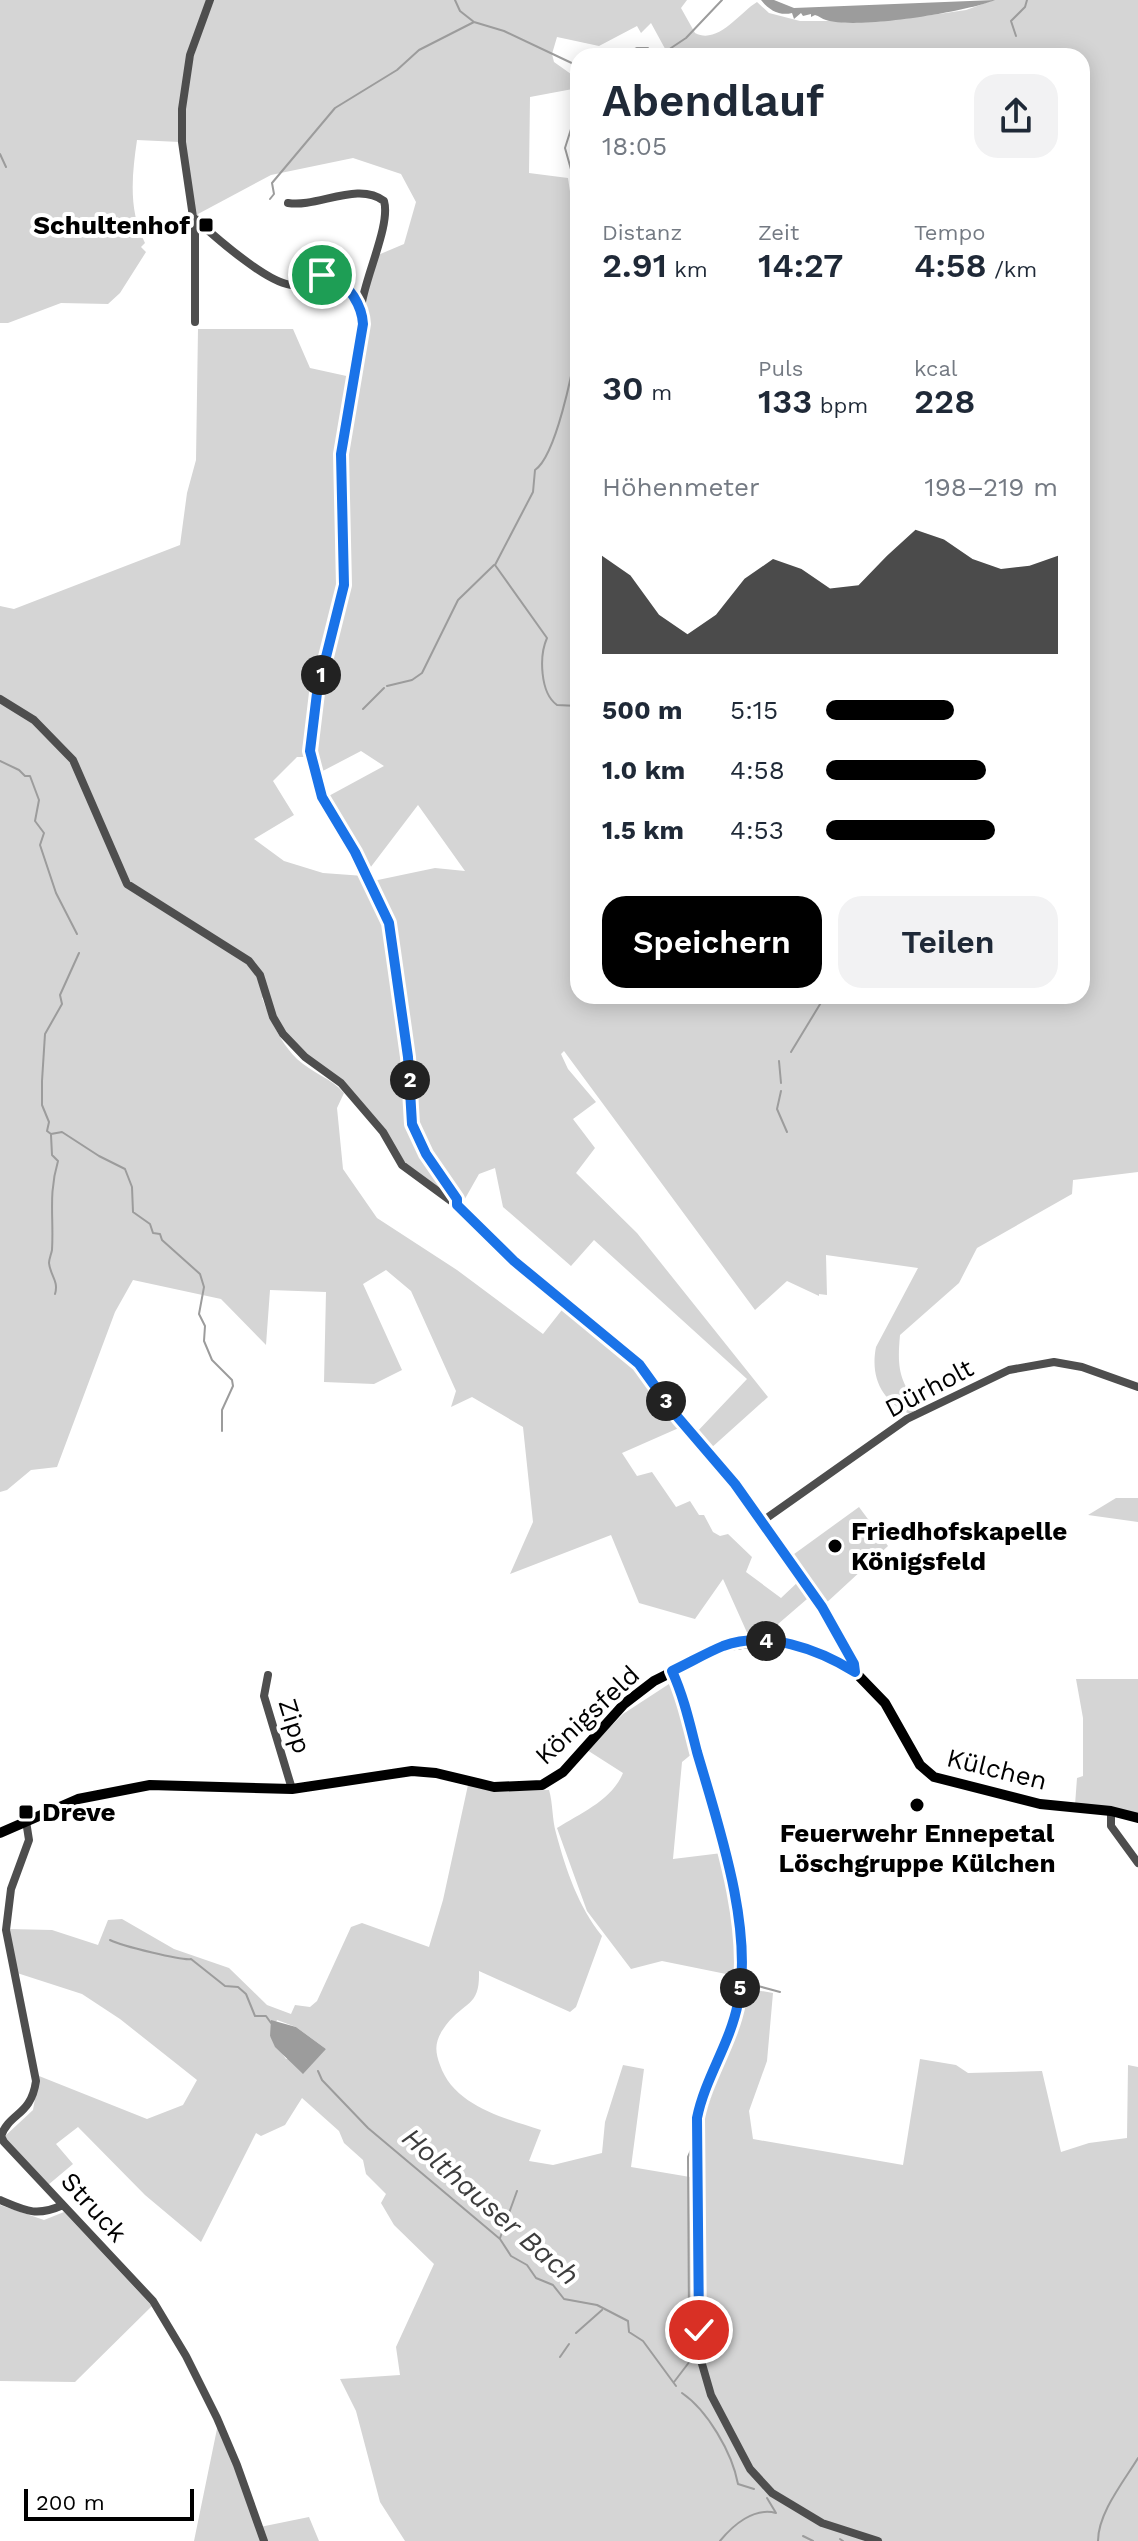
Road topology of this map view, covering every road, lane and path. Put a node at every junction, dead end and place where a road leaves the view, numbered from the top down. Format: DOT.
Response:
graph roads {
  1 [pos="210,0"];
  2 [pos="288,203"];
  3 [pos="195,219"];
  4 [pos="361,309"];
  5 [pos="195,322"];
  6 [pos="0,699"];
  7 [pos="457,1205"];
  8 [pos="1138,1387"];
  9 [pos="761,1522"];
  10 [pos="672,1671"];
  11 [pos="855,1672"];
  12 [pos="268,1675"];
  13 [pos="292,1789"];
  14 [pos="1111,1811"];
  15 [pos="1138,1818"];
  16 [pos="26,1821"];
  17 [pos="0,1833"];
  18 [pos="1138,1863"];
  19 [pos="2,2144"];
  20 [pos="0,2200"];
  21 [pos="63,2205"];
  22 [pos="264,2541"];
  23 [pos="878,2541"];
  1 -- 3 [label="street"];
  2 -- 4 [label="street"];
  3 -- 4 [label="street"];
  3 -- 5 [label="street"];
  4 -- 7 [label="street"];
  6 -- 7 [label="street"];
  7 -- 9 [label="street"];
  8 -- 9 [label="street, Dürholt"];
  9 -- 11 [label="street"];
  10 -- 11 [label="main road, Königsfeld"];
  10 -- 13 [label="main road, Königsfeld"];
  10 -- 23 [label="street"];
  11 -- 14 [label="main road, Külchen"];
  12 -- 13 [label="street, Zipp"];
  13 -- 16 [label="main road, Königsfeld"];
  14 -- 15 [label="main road, Külchen"];
  14 -- 18 [label="street"];
  16 -- 17 [label="main road, Königsfeld"];
  16 -- 19 [label="street"];
  19 -- 21 [label="street, Struck"];
  20 -- 21 [label="street"];
  21 -- 22 [label="street, Struck"];
}
